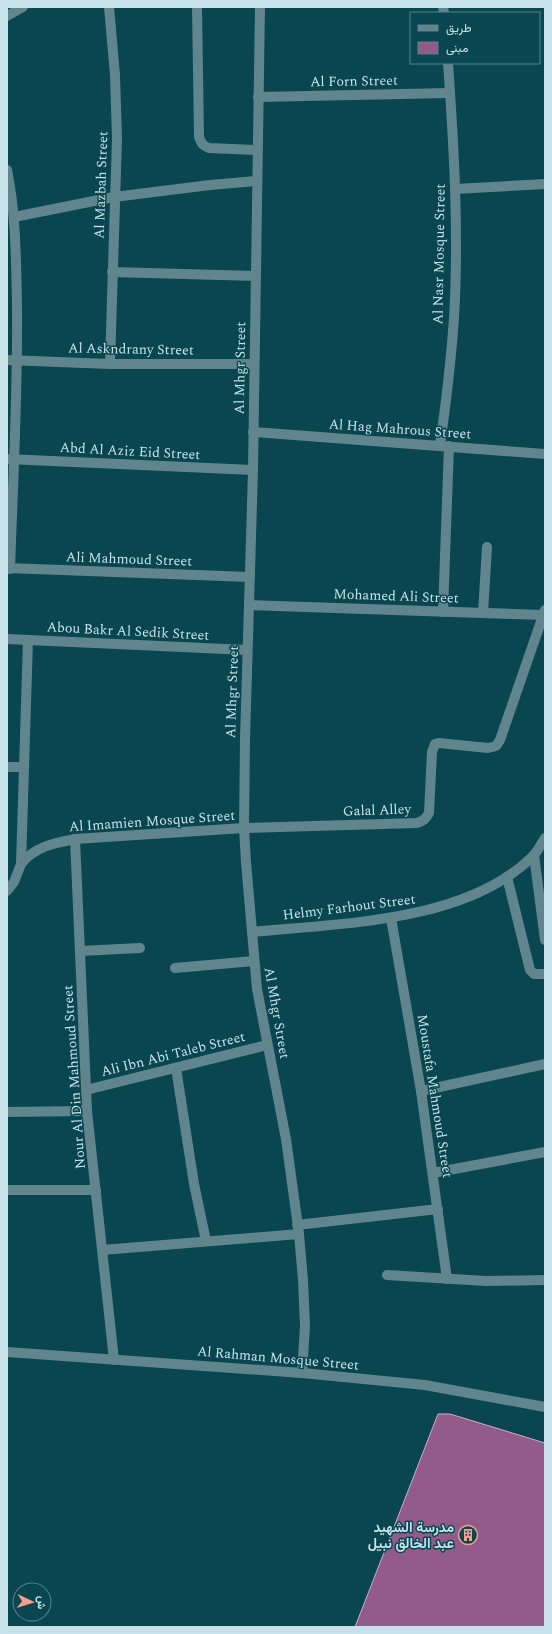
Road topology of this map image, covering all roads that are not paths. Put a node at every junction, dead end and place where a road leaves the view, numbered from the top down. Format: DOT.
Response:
graph roads {
  1 [pos="23,7"];
  2 [pos="109,7"];
  3 [pos="197,7"];
  4 [pos="260,7"];
  5 [pos="7,16"];
  6 [pos="448,64"];
  7 [pos="450,93"];
  8 [pos="258,97"];
  9 [pos="258,150"];
  10 [pos="7,170"];
  11 [pos="258,182"];
  12 [pos="545,184"];
  13 [pos="455,189"];
  14 [pos="114,197"];
  15 [pos="14,218"];
  16 [pos="11,248"];
  17 [pos="112,272"];
  18 [pos="256,276"];
  19 [pos="7,360"];
  20 [pos="18,360"];
  21 [pos="110,364"];
  22 [pos="254,364"];
  23 [pos="253,432"];
  24 [pos="445,446"];
  25 [pos="545,454"];
  26 [pos="10,459"];
  27 [pos="253,470"];
  28 [pos="487,547"];
  29 [pos="9,569"];
  30 [pos="250,578"];
  31 [pos="249,605"];
  32 [pos="443,612"];
  33 [pos="483,613"];
  34 [pos="544,613"];
  35 [pos="7,639"];
  36 [pos="28,640"];
  37 [pos="247,650"];
  38 [pos="7,767"];
  39 [pos="24,767"];
  40 [pos="244,828"];
  41 [pos="545,838"];
  42 [pos="75,840"];
  43 [pos="534,855"];
  44 [pos="21,864"];
  45 [pos="507,877"];
  46 [pos="7,891"];
  47 [pos="391,918"];
  48 [pos="252,932"];
  49 [pos="545,940"];
  50 [pos="140,948"];
  51 [pos="80,951"];
  52 [pos="254,960"];
  53 [pos="175,968"];
  54 [pos="545,974"];
  55 [pos="267,1045"];
  56 [pos="545,1064"];
  57 [pos="176,1068"];
  58 [pos="86,1090"];
  59 [pos="421,1091"];
  60 [pos="87,1111"];
  61 [pos="7,1112"];
  62 [pos="545,1152"];
  63 [pos="433,1173"];
  64 [pos="7,1190"];
  65 [pos="96,1190"];
  66 [pos="438,1209"];
  67 [pos="298,1230"];
  68 [pos="206,1241"];
  69 [pos="102,1250"];
  70 [pos="387,1275"];
  71 [pos="447,1279"];
  72 [pos="545,1280"];
  73 [pos="7,1352"];
  74 [pos="114,1360"];
  75 [pos="302,1373"];
  76 [pos="545,1407"];
  1 -- 5 [label="street"];
  2 -- 14 [label="street, Al Mazbah Street"];
  3 -- 9 [label="street"];
  4 -- 8 [label="street, Al Mhgr Street"];
  6 -- 7 [label="street, Al Nasr Mosque Street"];
  7 -- 8 [label="street, Al Forn Street"];
  7 -- 13 [label="street, Al Nasr Mosque Street"];
  8 -- 9 [label="street, Al Mhgr Street"];
  9 -- 11 [label="street, Al Mhgr Street"];
  10 -- 15 [label="street"];
  11 -- 14 [label="street"];
  11 -- 18 [label="street, Al Mhgr Street"];
  12 -- 13 [label="street"];
  13 -- 24 [label="street, Al Nasr Mosque Street"];
  14 -- 15 [label="street"];
  14 -- 17 [label="street, Al Mazbah Street"];
  15 -- 16 [label="street"];
  16 -- 20 [label="street"];
  17 -- 18 [label="street"];
  17 -- 21 [label="street, Al Mazbah Street"];
  18 -- 22 [label="street, Al Mhgr Street"];
  19 -- 20 [label="street, Al Askndrany Street"];
  20 -- 21 [label="street, Al Askndrany Street"];
  20 -- 26 [label="street"];
  21 -- 22 [label="street, Al Askndrany Street"];
  22 -- 23 [label="street, Al Mhgr Street"];
  23 -- 24 [label="street, Al Hag Mahrous Street"];
  23 -- 27 [label="street, Al Mhgr Street"];
  24 -- 25 [label="street, Al Hag Mahrous Street"];
  24 -- 32 [label="street, Al Nasr Mosque Street"];
  26 -- 27 [label="street, Abd Al Aziz Eid Street"];
  26 -- 29 [label="street"];
  27 -- 30 [label="street, Al Mhgr Street"];
  28 -- 33 [label="street"];
  29 -- 30 [label="street, Ali Mahmoud Street"];
  30 -- 31 [label="street, Al Mhgr Street"];
  31 -- 32 [label="street, Mohamed Ali Street"];
  31 -- 37 [label="street, Al Mhgr Street"];
  32 -- 33 [label="street, Mohamed Ali Street"];
  33 -- 34 [label="street, Mohamed Ali Street"];
  34 -- 40 [label="street, Galal Alley"];
  35 -- 36 [label="street, Abou Bakr Al Sedik Street"];
  36 -- 37 [label="street, Abou Bakr Al Sedik Street"];
  36 -- 39 [label="street"];
  37 -- 40 [label="street, Al Mhgr Street"];
  38 -- 39 [label="street"];
  39 -- 44 [label="street"];
  40 -- 42 [label="street, Al Imamien Mosque Street"];
  40 -- 48 [label="street, Al Mhgr Street"];
  41 -- 43 [label="street, Helmy Farhout Street"];
  42 -- 44 [label="street, Al Imamien Mosque Street"];
  42 -- 51 [label="street, Nour Al Din Mahmoud Street"];
  43 -- 45 [label="street, Helmy Farhout Street"];
  43 -- 49 [label="street"];
  44 -- 46 [label="street"];
  45 -- 47 [label="street, Helmy Farhout Street"];
  45 -- 54 [label="street"];
  47 -- 48 [label="street, Helmy Farhout Street"];
  47 -- 59 [label="street, Moustafa Mahmoud Street"];
  48 -- 52 [label="street, Al Mhgr Street"];
  50 -- 51 [label="street"];
  51 -- 58 [label="street, Nour Al Din Mahmoud Street"];
  52 -- 53 [label="street"];
  52 -- 55 [label="street, Al Mhgr Street"];
  55 -- 57 [label="street, Ali Ibn Abi Taleb Street"];
  55 -- 67 [label="street, Al Mhgr Street"];
  56 -- 59 [label="street"];
  57 -- 58 [label="street, Ali Ibn Abi Taleb Street"];
  57 -- 68 [label="street"];
  58 -- 60 [label="street, Nour Al Din Mahmoud Street"];
  59 -- 63 [label="street, Moustafa Mahmoud Street"];
  60 -- 61 [label="street"];
  60 -- 65 [label="street, Nour Al Din Mahmoud Street"];
  62 -- 63 [label="street"];
  63 -- 66 [label="street, Moustafa Mahmoud Street"];
  64 -- 65 [label="street"];
  65 -- 69 [label="street, Nour Al Din Mahmoud Street"];
  66 -- 67 [label="street"];
  66 -- 71 [label="street, Moustafa Mahmoud Street"];
  67 -- 68 [label="street"];
  67 -- 75 [label="street, Al Mhgr Street"];
  68 -- 69 [label="street"];
  69 -- 74 [label="street, Nour Al Din Mahmoud Street"];
  70 -- 71 [label="street"];
  71 -- 72 [label="street"];
  73 -- 74 [label="street, Al Rahman Mosque Street"];
  74 -- 75 [label="street, Al Rahman Mosque Street"];
  75 -- 76 [label="street, Al Rahman Mosque Street"];
}
